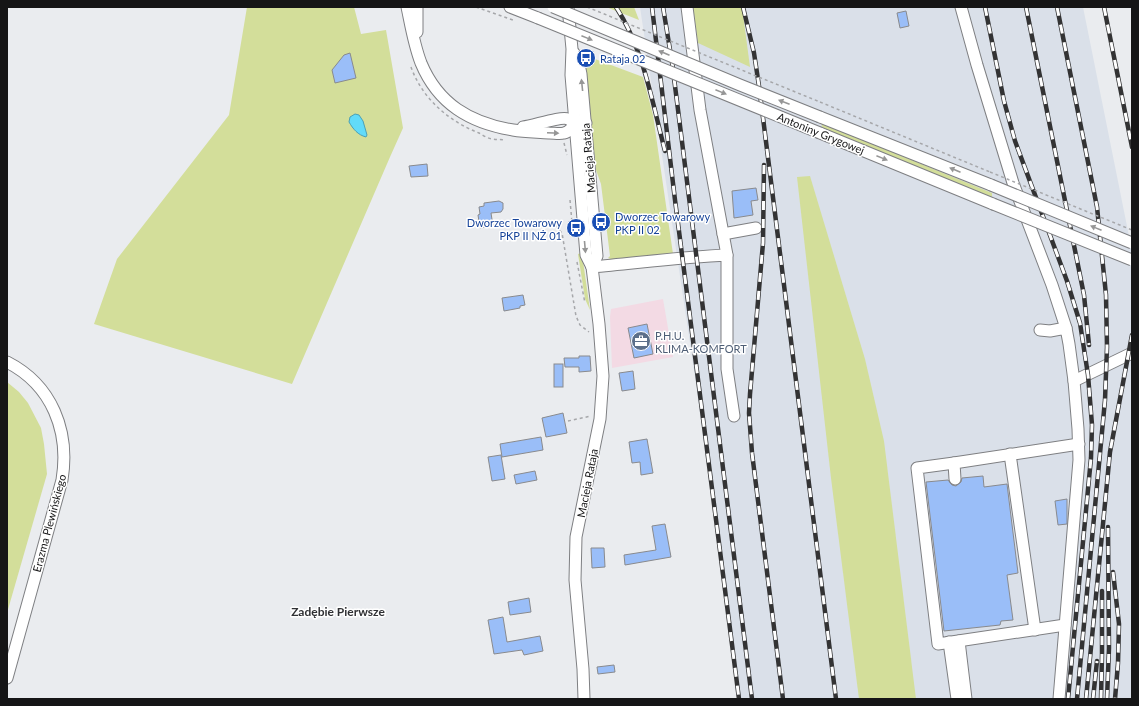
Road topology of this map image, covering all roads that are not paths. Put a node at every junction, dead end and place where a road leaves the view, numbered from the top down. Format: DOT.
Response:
graph roads {
  1 [pos="406,7"];
  2 [pos="417,7"];
  3 [pos="510,7"];
  4 [pos="553,7"];
  5 [pos="568,7"];
  6 [pos="687,7"];
  7 [pos="960,7"];
  8 [pos="418,52"];
  9 [pos="581,124"];
  10 [pos="756,228"];
  11 [pos="723,234"];
  12 [pos="1132,243"];
  13 [pos="727,255"];
  14 [pos="1132,260"];
  15 [pos="592,267"];
  16 [pos="1066,328"];
  17 [pos="1040,330"];
  18 [pos="1132,353"];
  19 [pos="7,362"];
  20 [pos="1074,381"];
  21 [pos="734,416"];
  22 [pos="1079,444"];
  23 [pos="1010,454"];
  24 [pos="954,463"];
  25 [pos="955,479"];
  26 [pos="1065,626"];
  27 [pos="1035,630"];
  28 [pos="954,642"];
  29 [pos="7,678"];
  30 [pos="584,699"];
  31 [pos="957,699"];
  32 [pos="966,699"];
  33 [pos="1059,699"];
  1 -- 8 [label="street"];
  2 -- 8 [label="street"];
  3 -- 14 [label="street, Antoniny Grygowej, one-way, bridge"];
  12 -- 4 [label="street, Antoniny Grygowej, one-way, bridge"];
  5 -- 9 [label="street, Macieja Rataja"];
  6 -- 11 [label="street"];
  7 -- 16 [label="street"];
  8 -- 9 [label="street"];
  9 -- 15 [label="street, Macieja Rataja"];
  10 -- 11 [label="street"];
  11 -- 13 [label="street"];
  13 -- 15 [label="street"];
  13 -- 21 [label="street"];
  15 -- 30 [label="street, Macieja Rataja"];
  16 -- 17 [label="street"];
  16 -- 20 [label="street"];
  18 -- 20 [label="street"];
  19 -- 29 [label="street, Erazma Plewińskiego"];
  20 -- 22 [label="street"];
  22 -- 23 [label="street"];
  22 -- 26 [label="street"];
  23 -- 24 [label="street"];
  23 -- 27 [label="street"];
  24 -- 25 [label="street"];
  24 -- 28 [label="street"];
  26 -- 27 [label="street"];
  26 -- 33 [label="street"];
  27 -- 28 [label="street"];
  28 -- 31 [label="street"];
  28 -- 32 [label="street"];
}
